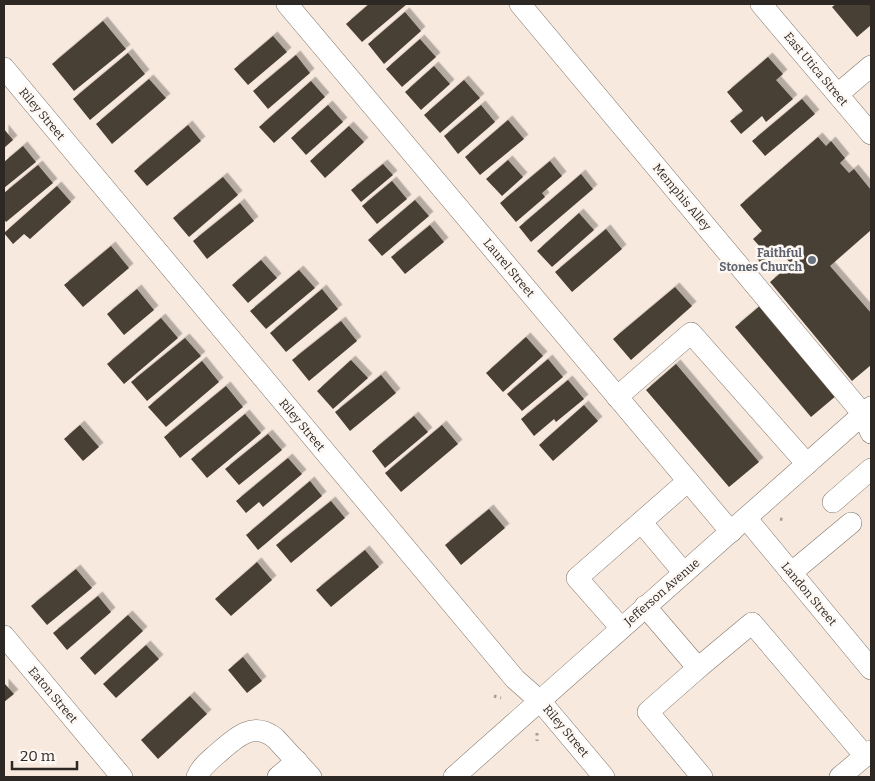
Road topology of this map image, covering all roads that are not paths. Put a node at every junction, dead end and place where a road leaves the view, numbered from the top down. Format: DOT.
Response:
graph roads {
  1 [pos="286,4"];
  2 [pos="520,4"];
  3 [pos="761,4"];
  4 [pos="871,66"];
  5 [pos="4,68"];
  6 [pos="838,94"];
  7 [pos="871,134"];
  8 [pos="617,397"];
  9 [pos="867,410"];
  10 [pos="871,433"];
  11 [pos="807,464"];
  12 [pos="871,469"];
  13 [pos="688,481"];
  14 [pos="834,502"];
  15 [pos="642,523"];
  16 [pos="851,523"];
  17 [pos="738,525"];
  18 [pos="684,573"];
  19 [pos="791,573"];
  20 [pos="646,606"];
  21 [pos="621,628"];
  22 [pos="4,636"];
  23 [pos="869,662"];
  24 [pos="698,668"];
  25 [pos="541,702"];
  26 [pos="868,753"];
  27 [pos="296,761"];
  28 [pos="122,777"];
  29 [pos="196,777"];
  30 [pos="278,777"];
  31 [pos="311,777"];
  32 [pos="454,777"];
  33 [pos="604,777"];
  34 [pos="702,777"];
  35 [pos="840,777"];
  1 -- 8 [label="street, Laurel Street"];
  2 -- 9 [label="street, Memphis Alley"];
  3 -- 6 [label="street, East Utica Street"];
  4 -- 6 [label="street"];
  5 -- 25 [label="street, Riley Street"];
  6 -- 7 [label="street, East Utica Street"];
  8 -- 11 [label="street"];
  8 -- 13 [label="street, Laurel Street"];
  9 -- 10 [label="street, Memphis Alley"];
  9 -- 11 [label="street, Jefferson Avenue"];
  11 -- 17 [label="street, Jefferson Avenue"];
  12 -- 14 [label="street"];
  13 -- 15 [label="street"];
  13 -- 17 [label="street, Laurel Street"];
  15 -- 18 [label="street"];
  15 -- 21 [label="street"];
  16 -- 19 [label="street"];
  17 -- 18 [label="street, Jefferson Avenue"];
  17 -- 19 [label="street, Landon Street"];
  18 -- 20 [label="street, Jefferson Avenue"];
  19 -- 23 [label="street, Landon Street"];
  20 -- 21 [label="street, Jefferson Avenue"];
  20 -- 24 [label="street"];
  21 -- 25 [label="street, Jefferson Avenue"];
  22 -- 28 [label="street, Eaton Street"];
  24 -- 26 [label="street"];
  24 -- 34 [label="street"];
  25 -- 32 [label="street, Jefferson Avenue"];
  25 -- 33 [label="street, Riley Street"];
  26 -- 35 [label="street"];
  27 -- 29 [label="street"];
  27 -- 30 [label="street"];
  27 -- 31 [label="street"];
}
